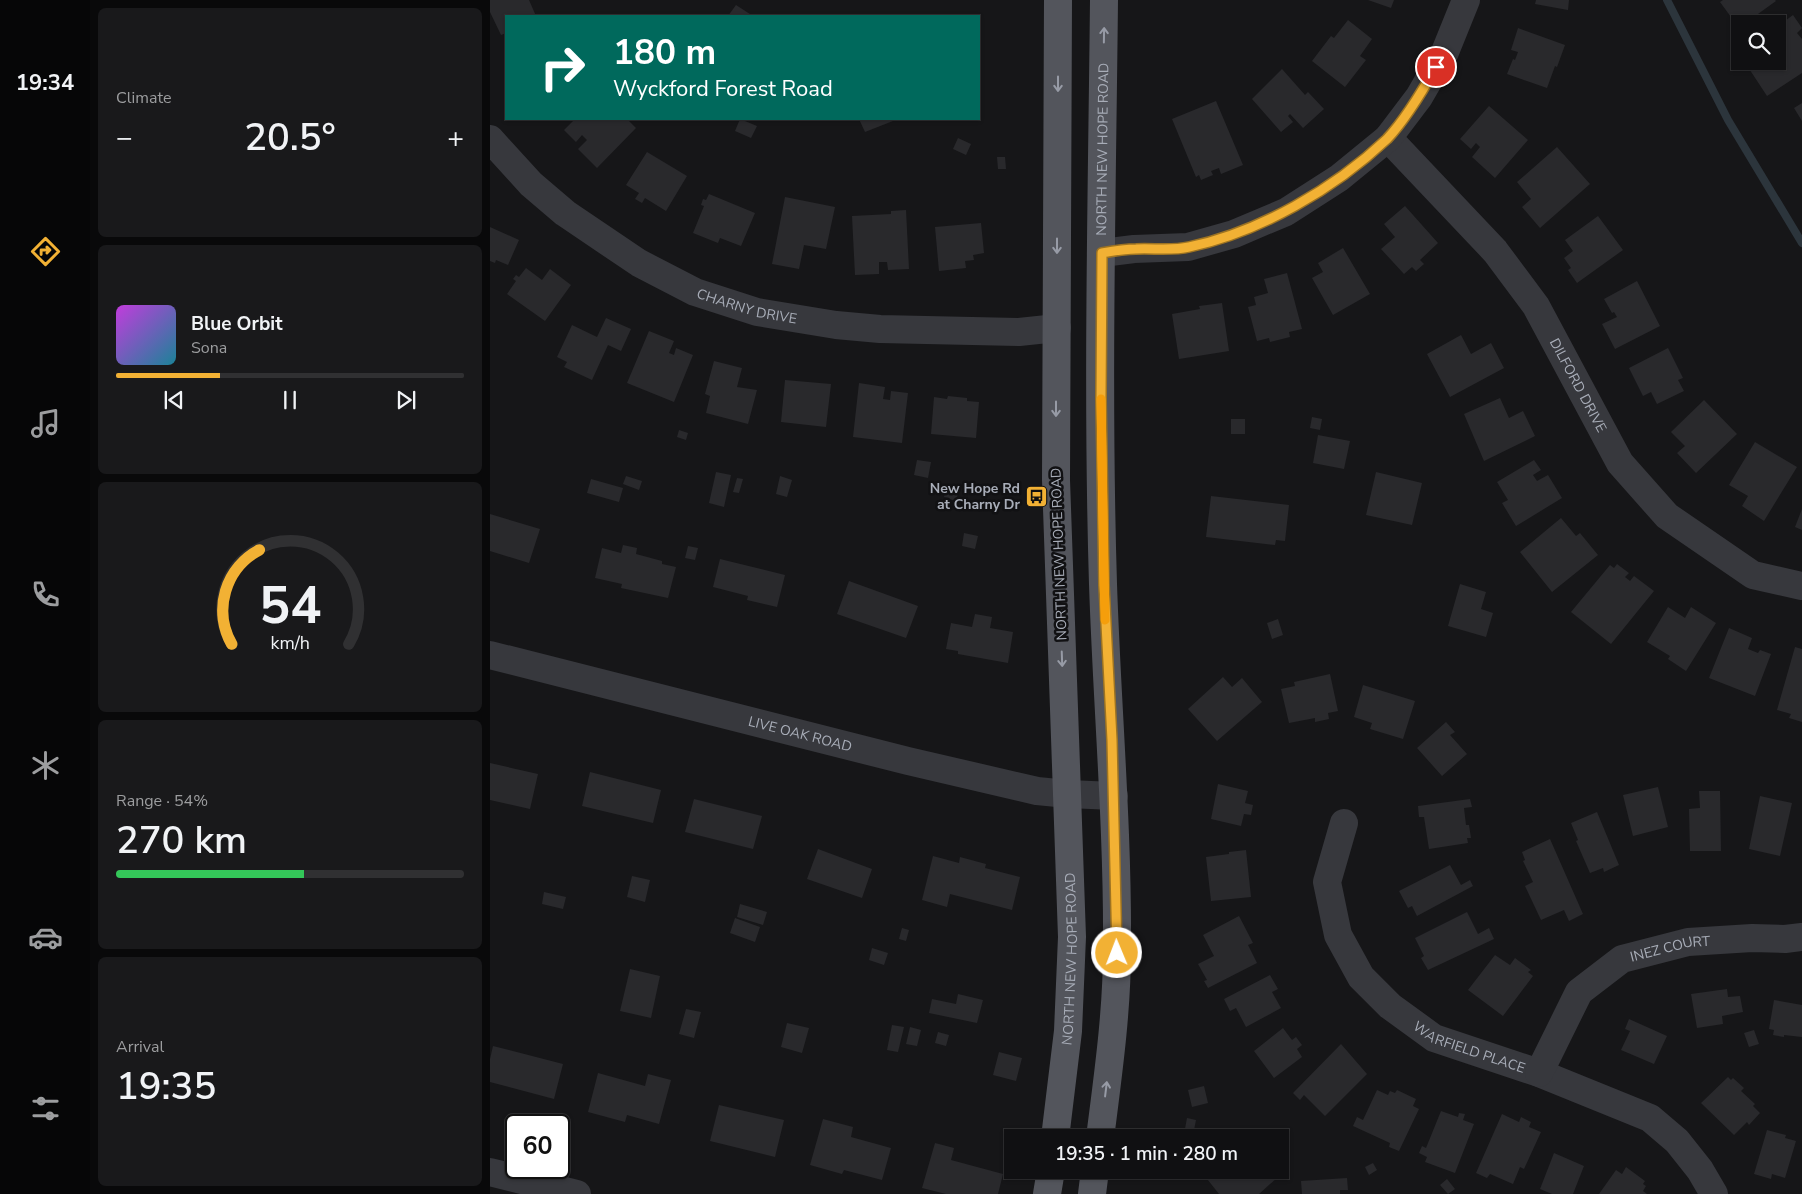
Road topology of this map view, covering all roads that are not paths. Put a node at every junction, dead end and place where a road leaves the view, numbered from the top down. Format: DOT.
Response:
graph roads {
  1 [pos="1058,0"];
  2 [pos="1104,0"];
  3 [pos="1466,0"];
  4 [pos="1388,138"];
  5 [pos="490,139"];
  6 [pos="1102,253"];
  7 [pos="1057,328"];
  8 [pos="1802,586"];
  9 [pos="490,655"];
  10 [pos="1068,794"];
  11 [pos="1114,796"];
  12 [pos="1344,824"];
  13 [pos="1802,936"];
  14 [pos="1539,1073"];
  15 [pos="1056,1129"];
  16 [pos="1101,1129"];
  17 [pos="490,1172"];
  18 [pos="1050,1179"];
  19 [pos="1094,1179"];
  20 [pos="577,1194"];
  21 [pos="1047,1194"];
  22 [pos="1092,1194"];
  23 [pos="1714,1194"];
  1 -- 7 [label="main road, NORTH NEW HOPE ROAD, one-way"];
  6 -- 2 [label="main road, NORTH NEW HOPE ROAD, one-way"];
  3 -- 4 [label="street"];
  4 -- 6 [label="street"];
  4 -- 8 [label="street, DILFORD DRIVE"];
  5 -- 7 [label="street, CHARNY DRIVE"];
  6 -- 11 [label="main road, NORTH NEW HOPE ROAD"];
  7 -- 10 [label="main road, NORTH NEW HOPE ROAD, one-way"];
  9 -- 10 [label="street, LIVE OAK ROAD"];
  10 -- 11 [label="street, LIVE OAK ROAD"];
  10 -- 15 [label="main road, NORTH NEW HOPE ROAD"];
  16 -- 11 [label="main road, NORTH NEW HOPE ROAD, one-way"];
  12 -- 14 [label="street, WARFIELD PLACE"];
  13 -- 14 [label="street, INEZ COURT"];
  14 -- 23 [label="street, WARFIELD PLACE"];
  17 -- 20 [label="street"];
  18 -- 21 [label="main road"];
  19 -- 22 [label="main road"];
}
